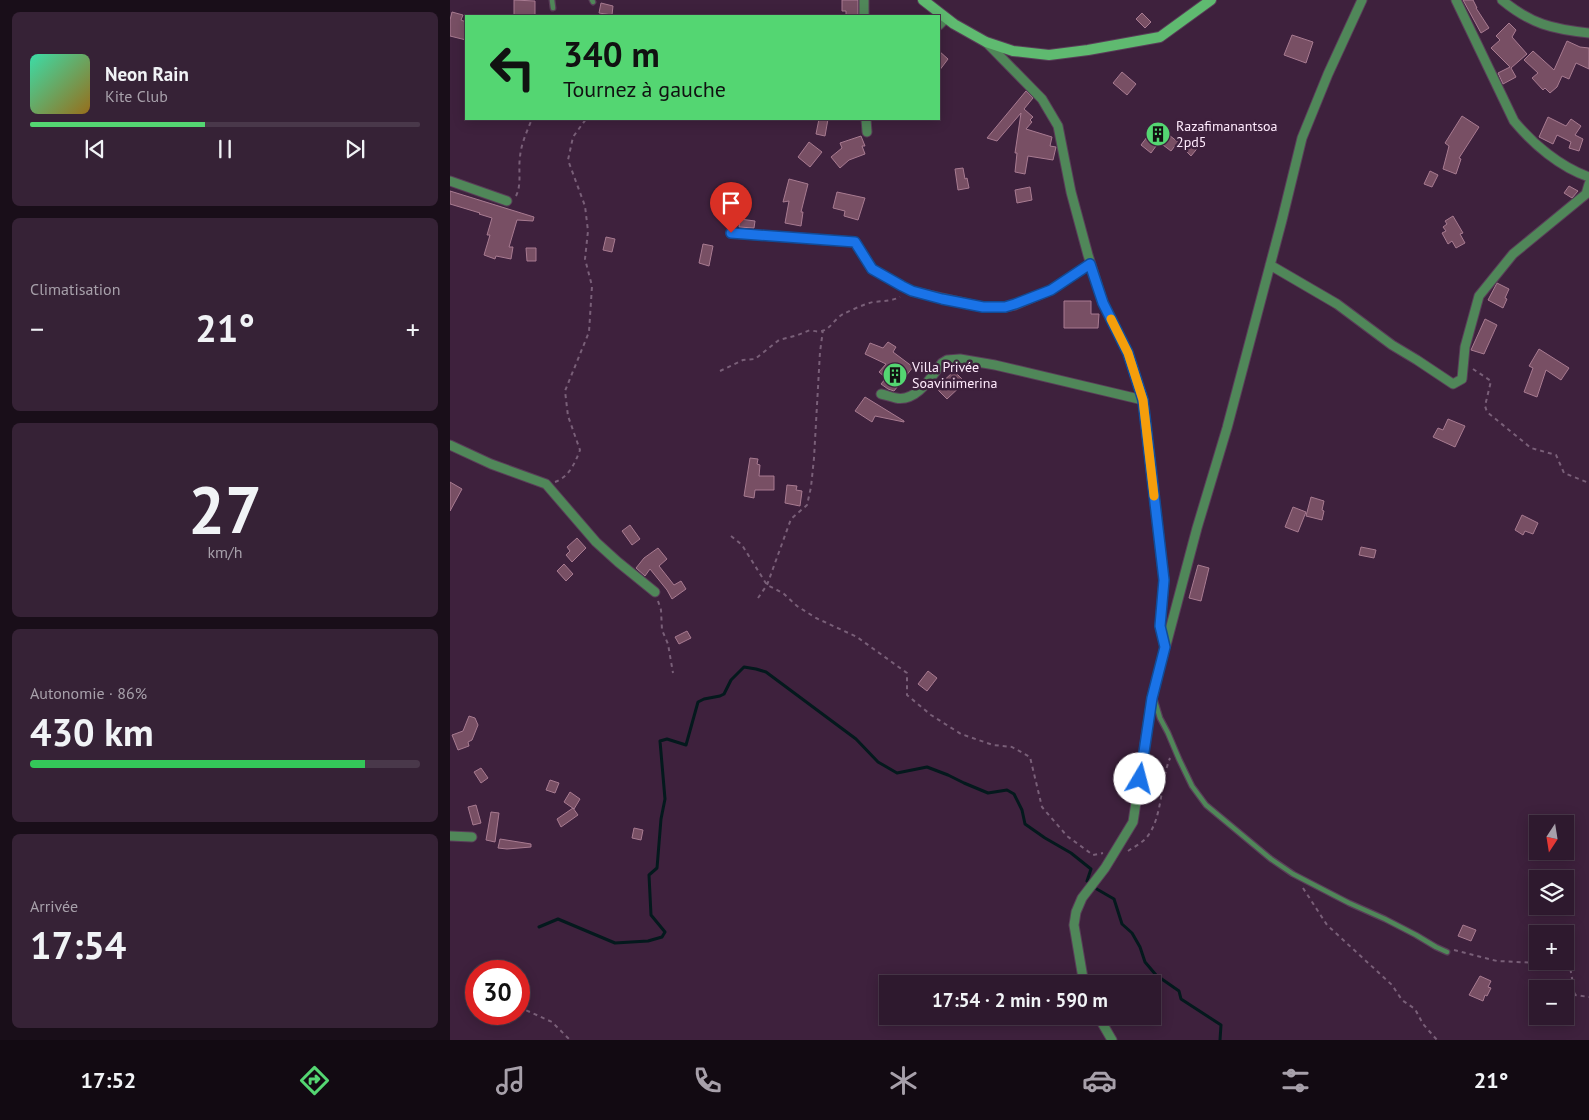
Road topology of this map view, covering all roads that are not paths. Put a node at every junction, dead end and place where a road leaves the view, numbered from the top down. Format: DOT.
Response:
graph roads {
  1 [pos="552,0"];
  2 [pos="864,0"];
  3 [pos="1211,0"];
  4 [pos="1362,0"];
  5 [pos="1456,0"];
  6 [pos="1502,0"];
  7 [pos="927,2"];
  8 [pos="553,8"];
  9 [pos="864,15"];
  10 [pos="937,15"];
  11 [pos="942,21"];
  12 [pos="1589,33"];
  13 [pos="986,42"];
  14 [pos="866,120"];
  15 [pos="867,132"];
  16 [pos="1589,176"];
  17 [pos="450,181"];
  18 [pos="1589,184"];
  19 [pos="507,201"];
  20 [pos="731,233"];
  21 [pos="1090,264"];
  22 [pos="1270,265"];
  23 [pos="881,394"];
  24 [pos="1143,400"];
  25 [pos="450,446"];
  26 [pos="655,592"];
  27 [pos="1165,647"];
  28 [pos="1153,694"];
  29 [pos="450,836"];
  30 [pos="472,837"];
  31 [pos="1446,952"];
  32 [pos="1082,975"];
  33 [pos="1103,1025"];
  34 [pos="1112,1040"];
  1 -- 8 [label="lane"];
  2 -- 9 [label="street"];
  3 -- 13 [label="main road"];
  4 -- 22 [label="street"];
  5 -- 16 [label="street"];
  6 -- 12 [label="street"];
  7 -- 10 [label="main road"];
  11 -- 13 [label="main road"];
  13 -- 21 [label="street"];
  14 -- 15 [label="street"];
  17 -- 19 [label="street"];
  18 -- 22 [label="street"];
  20 -- 21 [label="street"];
  21 -- 24 [label="street"];
  22 -- 27 [label="street"];
  23 -- 24 [label="street"];
  24 -- 27 [label="street"];
  25 -- 26 [label="street"];
  27 -- 28 [label="street"];
  28 -- 31 [label="lane"];
  28 -- 32 [label="street"];
  29 -- 30 [label="street"];
  33 -- 34 [label="street"];
}
